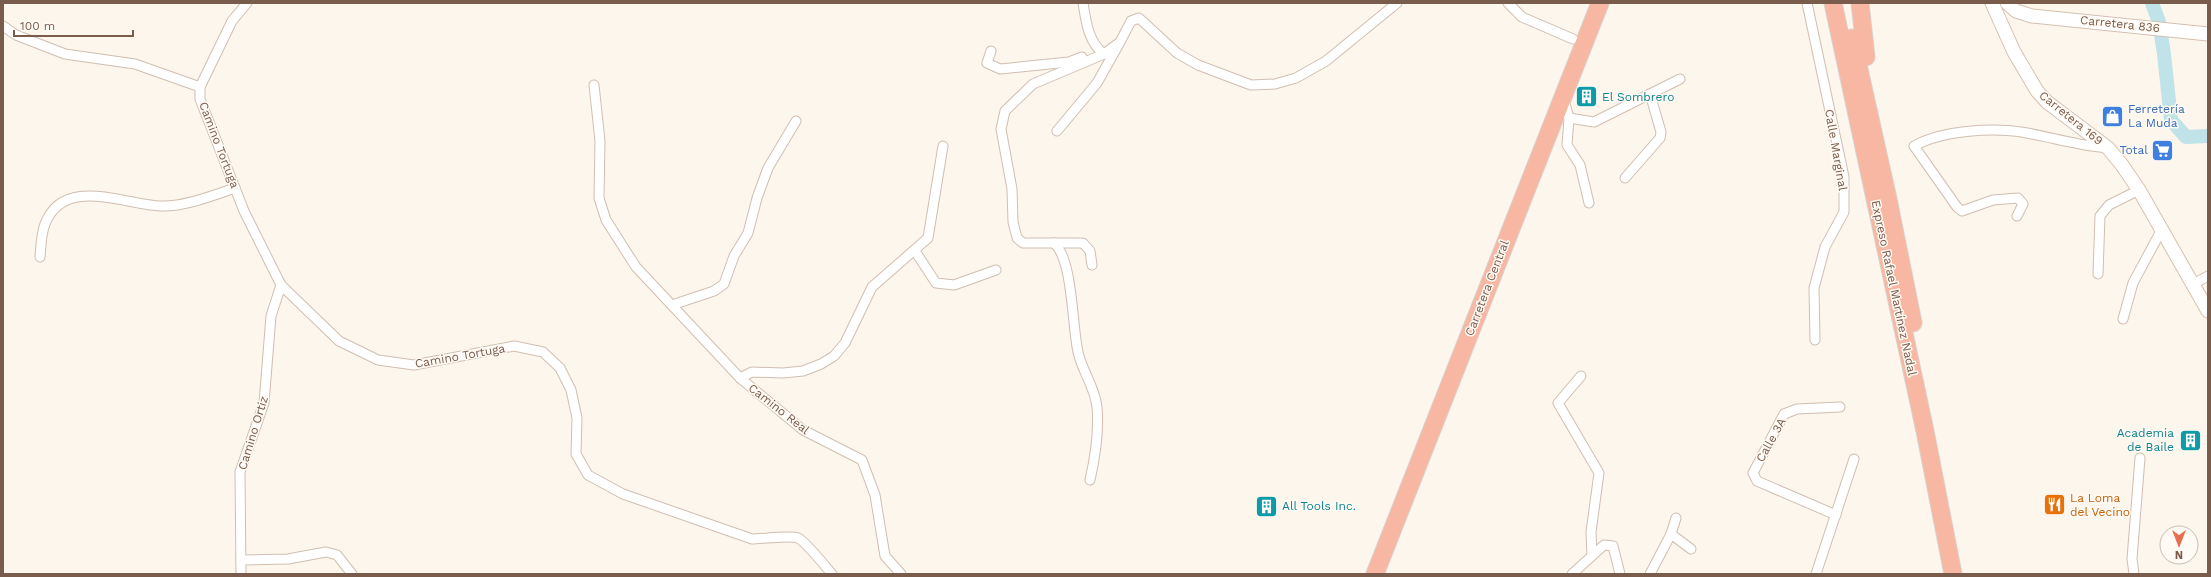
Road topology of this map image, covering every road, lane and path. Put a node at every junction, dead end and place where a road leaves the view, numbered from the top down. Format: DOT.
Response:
graph roads {
  1 [pos="247,3"];
  2 [pos="1083,3"];
  3 [pos="1397,3"];
  4 [pos="1508,3"];
  5 [pos="1587,3"];
  6 [pos="1600,3"];
  7 [pos="1807,3"];
  8 [pos="1833,3"];
  9 [pos="1845,3"];
  10 [pos="1860,3"];
  11 [pos="1992,3"];
  12 [pos="2006,3"];
  13 [pos="2032,16"];
  14 [pos="3,26"];
  15 [pos="2002,26"];
  16 [pos="2208,34"];
  17 [pos="1573,39"];
  18 [pos="1120,42"];
  19 [pos="990,51"];
  20 [pos="1102,52"];
  21 [pos="1680,79"];
  22 [pos="594,85"];
  23 [pos="200,87"];
  24 [pos="1563,94"];
  25 [pos="1650,94"];
  26 [pos="1569,118"];
  27 [pos="796,121"];
  28 [pos="1057,131"];
  29 [pos="943,146"];
  30 [pos="2108,148"];
  31 [pos="1625,178"];
  32 [pos="235,188"];
  33 [pos="2139,190"];
  34 [pos="1888,199"];
  35 [pos="1589,203"];
  36 [pos="2017,216"];
  37 [pos="2162,229"];
  38 [pos="1054,243"];
  39 [pos="915,251"];
  40 [pos="40,257"];
  41 [pos="1092,265"];
  42 [pos="996,270"];
  43 [pos="2098,274"];
  44 [pos="2208,276"];
  45 [pos="2193,284"];
  46 [pos="281,285"];
  47 [pos="672,305"];
  48 [pos="2208,311"];
  49 [pos="2123,319"];
  50 [pos="1815,340"];
  51 [pos="1581,376"];
  52 [pos="740,378"];
  53 [pos="1840,407"];
  54 [pos="2140,458"];
  55 [pos="1854,459"];
  56 [pos="1090,480"];
  57 [pos="1836,515"];
  58 [pos="1676,518"];
  59 [pos="1671,534"];
  60 [pos="1692,549"];
  61 [pos="1592,556"];
  62 [pos="241,560"];
  63 [pos="241,574"];
  64 [pos="352,574"];
  65 [pos="832,574"];
  66 [pos="901,574"];
  67 [pos="1364,574"];
  68 [pos="1375,574"];
  69 [pos="1572,574"];
  70 [pos="1620,574"];
  71 [pos="1650,574"];
  72 [pos="1816,574"];
  73 [pos="1953,574"];
  74 [pos="1964,574"];
  75 [pos="2134,574"];
  1 -- 23 [label="street"];
  2 -- 20 [label="street"];
  3 -- 18 [label="street"];
  4 -- 17 [label="street"];
  5 -- 17 [label="highway, Carretera Central"];
  6 -- 24 [label="highway, Carretera Central"];
  7 -- 50 [label="street, Calle Marginal"];
  8 -- 73 [label="highway, Expreso Rafael Martínez Nadal"];
  9 -- 34 [label="highway, Expreso Rafael Martínez Nadal"];
  10 -- 34 [label="highway"];
  11 -- 15 [label="street, Carretera 169"];
  12 -- 13 [label="street, Carretera 836"];
  13 -- 15 [label="street, Carretera 836"];
  13 -- 16 [label="street, Carretera 836"];
  14 -- 23 [label="street"];
  15 -- 30 [label="street, Carretera 169"];
  17 -- 67 [label="highway, Carretera Central"];
  18 -- 20 [label="street"];
  18 -- 28 [label="street"];
  19 -- 20 [label="street"];
  20 -- 38 [label="street"];
  21 -- 25 [label="street"];
  22 -- 47 [label="street, Camino Real"];
  23 -- 32 [label="street, Camino Tortuga"];
  24 -- 26 [label="street"];
  24 -- 68 [label="highway, Carretera Central"];
  25 -- 26 [label="street"];
  25 -- 31 [label="street"];
  26 -- 35 [label="street"];
  27 -- 47 [label="street"];
  29 -- 39 [label="street"];
  30 -- 33 [label="street, Carretera 169"];
  30 -- 36 [label="street"];
  32 -- 40 [label="street"];
  32 -- 46 [label="street, Camino Tortuga"];
  33 -- 37 [label="street, Carretera 169"];
  33 -- 43 [label="street"];
  34 -- 74 [label="highway, Expreso Rafael Martínez Nadal"];
  37 -- 45 [label="street, Carretera 169"];
  37 -- 49 [label="street"];
  38 -- 41 [label="street"];
  38 -- 56 [label="street"];
  39 -- 42 [label="street"];
  39 -- 52 [label="street"];
  44 -- 45 [label="street"];
  45 -- 48 [label="street, Carretera 169"];
  46 -- 62 [label="street, Camino Ortiz"];
  46 -- 65 [label="street, Camino Tortuga"];
  47 -- 52 [label="street, Camino Real"];
  51 -- 61 [label="street"];
  52 -- 66 [label="street, Camino Real"];
  53 -- 57 [label="street, Calle 3A"];
  54 -- 75 [label="street"];
  55 -- 57 [label="street"];
  57 -- 72 [label="street"];
  58 -- 59 [label="street"];
  59 -- 60 [label="street"];
  59 -- 71 [label="street"];
  61 -- 69 [label="street"];
  61 -- 70 [label="street"];
  62 -- 63 [label="street, Camino Ortiz"];
  62 -- 64 [label="street"];
}
